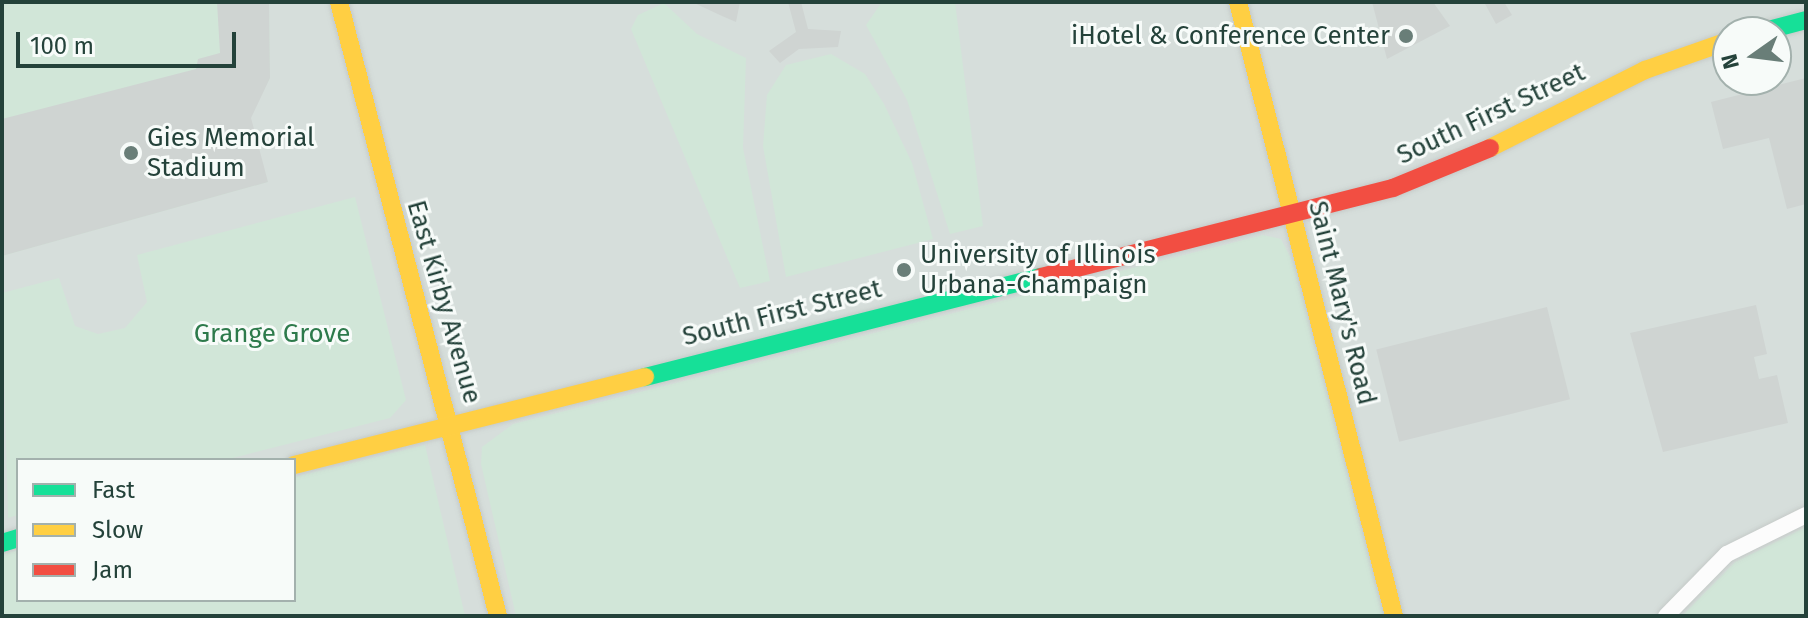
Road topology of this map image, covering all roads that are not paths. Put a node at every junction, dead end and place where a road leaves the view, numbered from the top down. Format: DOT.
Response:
graph roads {
  1 [pos="339,2"];
  2 [pos="1238,2"];
  3 [pos="1712,47"];
  4 [pos="1292,215"];
  5 [pos="451,423"];
  6 [pos="296,464"];
  7 [pos="1806,515"];
  8 [pos="498,616"];
  9 [pos="1394,616"];
  10 [pos="1666,616"];
  1 -- 5 [label="street, East Kirby Avenue"];
  2 -- 4 [label="street, Saint Mary's Road"];
  3 -- 4 [label="street, South First Street"];
  4 -- 5 [label="street, South First Street"];
  4 -- 9 [label="street, Saint Mary's Road"];
  5 -- 6 [label="street, South First Street"];
  5 -- 8 [label="street, East Kirby Avenue"];
  7 -- 10 [label="street"];
}
